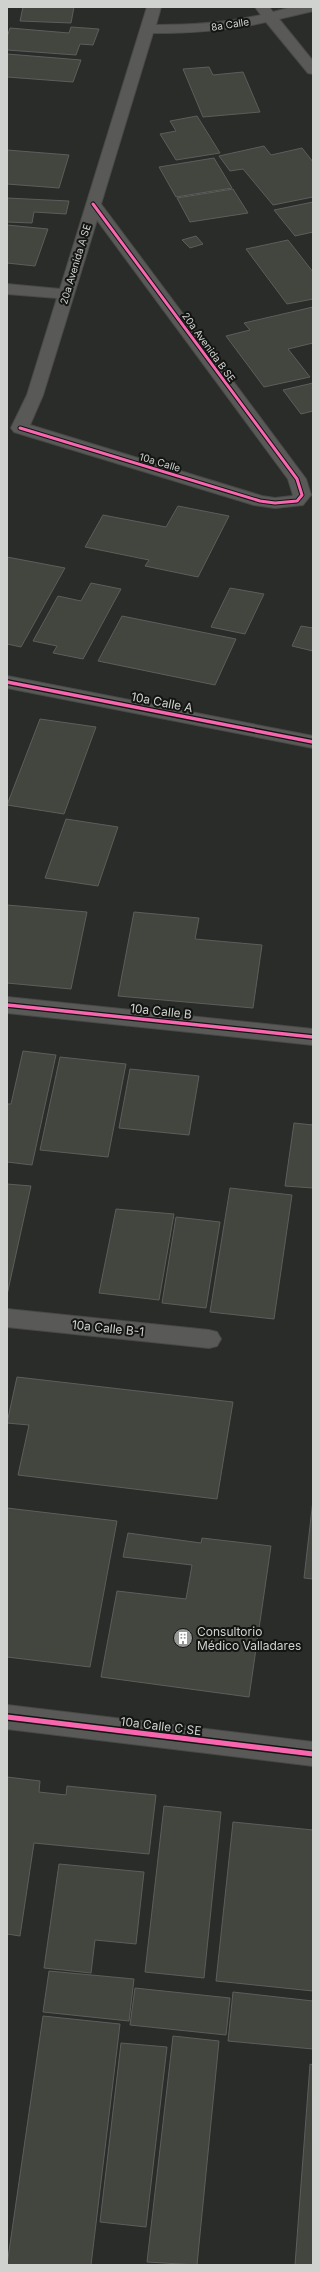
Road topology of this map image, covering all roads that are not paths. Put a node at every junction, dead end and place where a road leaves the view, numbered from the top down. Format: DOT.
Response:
graph roads {
  1 [pos="154,7"];
  2 [pos="310,7"];
  3 [pos="265,12"];
  4 [pos="149,29"];
  5 [pos="313,70"];
  6 [pos="93,204"];
  7 [pos="7,289"];
  8 [pos="67,294"];
  9 [pos="13,431"];
  10 [pos="297,501"];
  11 [pos="7,682"];
  12 [pos="313,742"];
  13 [pos="7,1005"];
  14 [pos="313,1037"];
  15 [pos="7,1318"];
  16 [pos="209,1339"];
  17 [pos="7,1717"];
  18 [pos="313,1754"];
  1 -- 4 [label="street, 20a Avenida A SE"];
  2 -- 3 [label="street, 8a Calle"];
  3 -- 4 [label="street, 8a Calle"];
  3 -- 5 [label="street"];
  4 -- 6 [label="street, 20a Avenida A SE"];
  6 -- 8 [label="street, 20a Avenida A SE"];
  6 -- 10 [label="street, 20a Avenida B SE"];
  7 -- 8 [label="street"];
  8 -- 9 [label="street, 20a Avenida A SE"];
  9 -- 10 [label="street, 10a Calle"];
  11 -- 12 [label="street, 10a Calle A"];
  13 -- 14 [label="street, 10a Calle B"];
  15 -- 16 [label="street, 10a Calle B-1"];
  17 -- 18 [label="street, 10a Calle C SE"];
}
